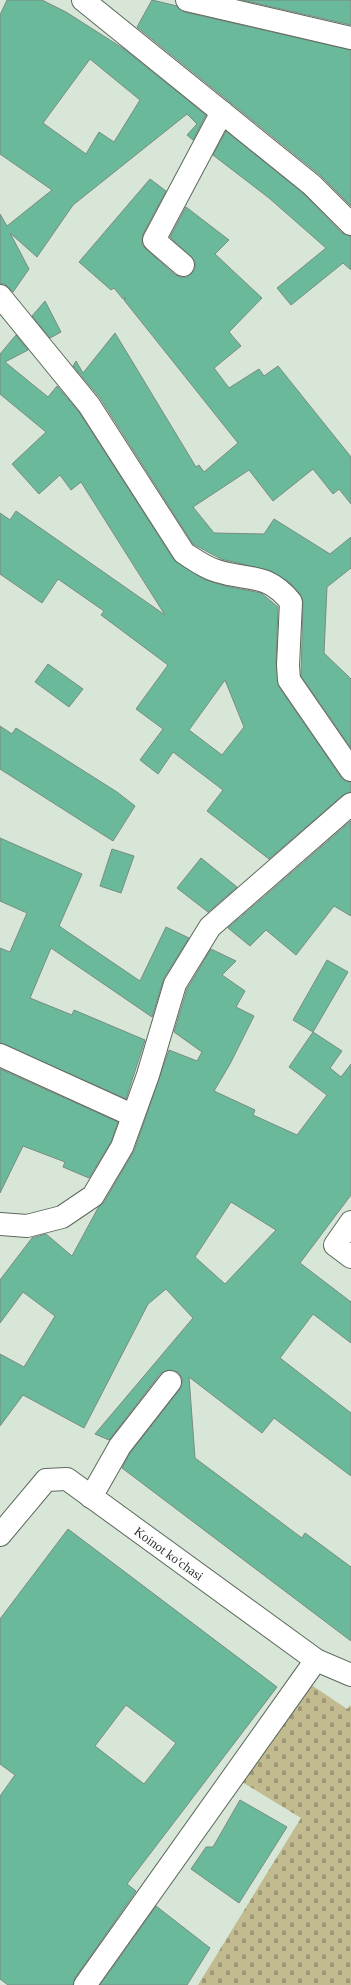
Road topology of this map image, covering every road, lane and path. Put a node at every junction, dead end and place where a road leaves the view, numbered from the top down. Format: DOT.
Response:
graph roads {
  1 [pos="83,0"];
  2 [pos="186,0"];
  3 [pos="351,38"];
  4 [pos="222,112"];
  5 [pos="351,224"];
  6 [pos="183,265"];
  7 [pos="0,296"];
  8 [pos="351,770"];
  9 [pos="351,804"];
  10 [pos="0,1055"];
  11 [pos="132,1115"];
  12 [pos="351,1222"];
  13 [pos="0,1224"];
  14 [pos="351,1257"];
  15 [pos="170,1382"];
  16 [pos="91,1497"];
  17 [pos="0,1535"];
  18 [pos="316,1660"];
  19 [pos="351,1675"];
  20 [pos="85,1985"];
  1 -- 4 [label="street"];
  2 -- 3 [label="street"];
  4 -- 5 [label="street"];
  4 -- 6 [label="street"];
  7 -- 8 [label="street"];
  9 -- 11 [label="street"];
  10 -- 11 [label="street"];
  11 -- 13 [label="street"];
  12 -- 14 [label="street"];
  15 -- 16 [label="street"];
  16 -- 17 [label="street, Koinot ko'chasi"];
  16 -- 18 [label="street, Koinot ko'chasi"];
  18 -- 19 [label="street, Koinot ko'chasi"];
  18 -- 20 [label="street"];
}
